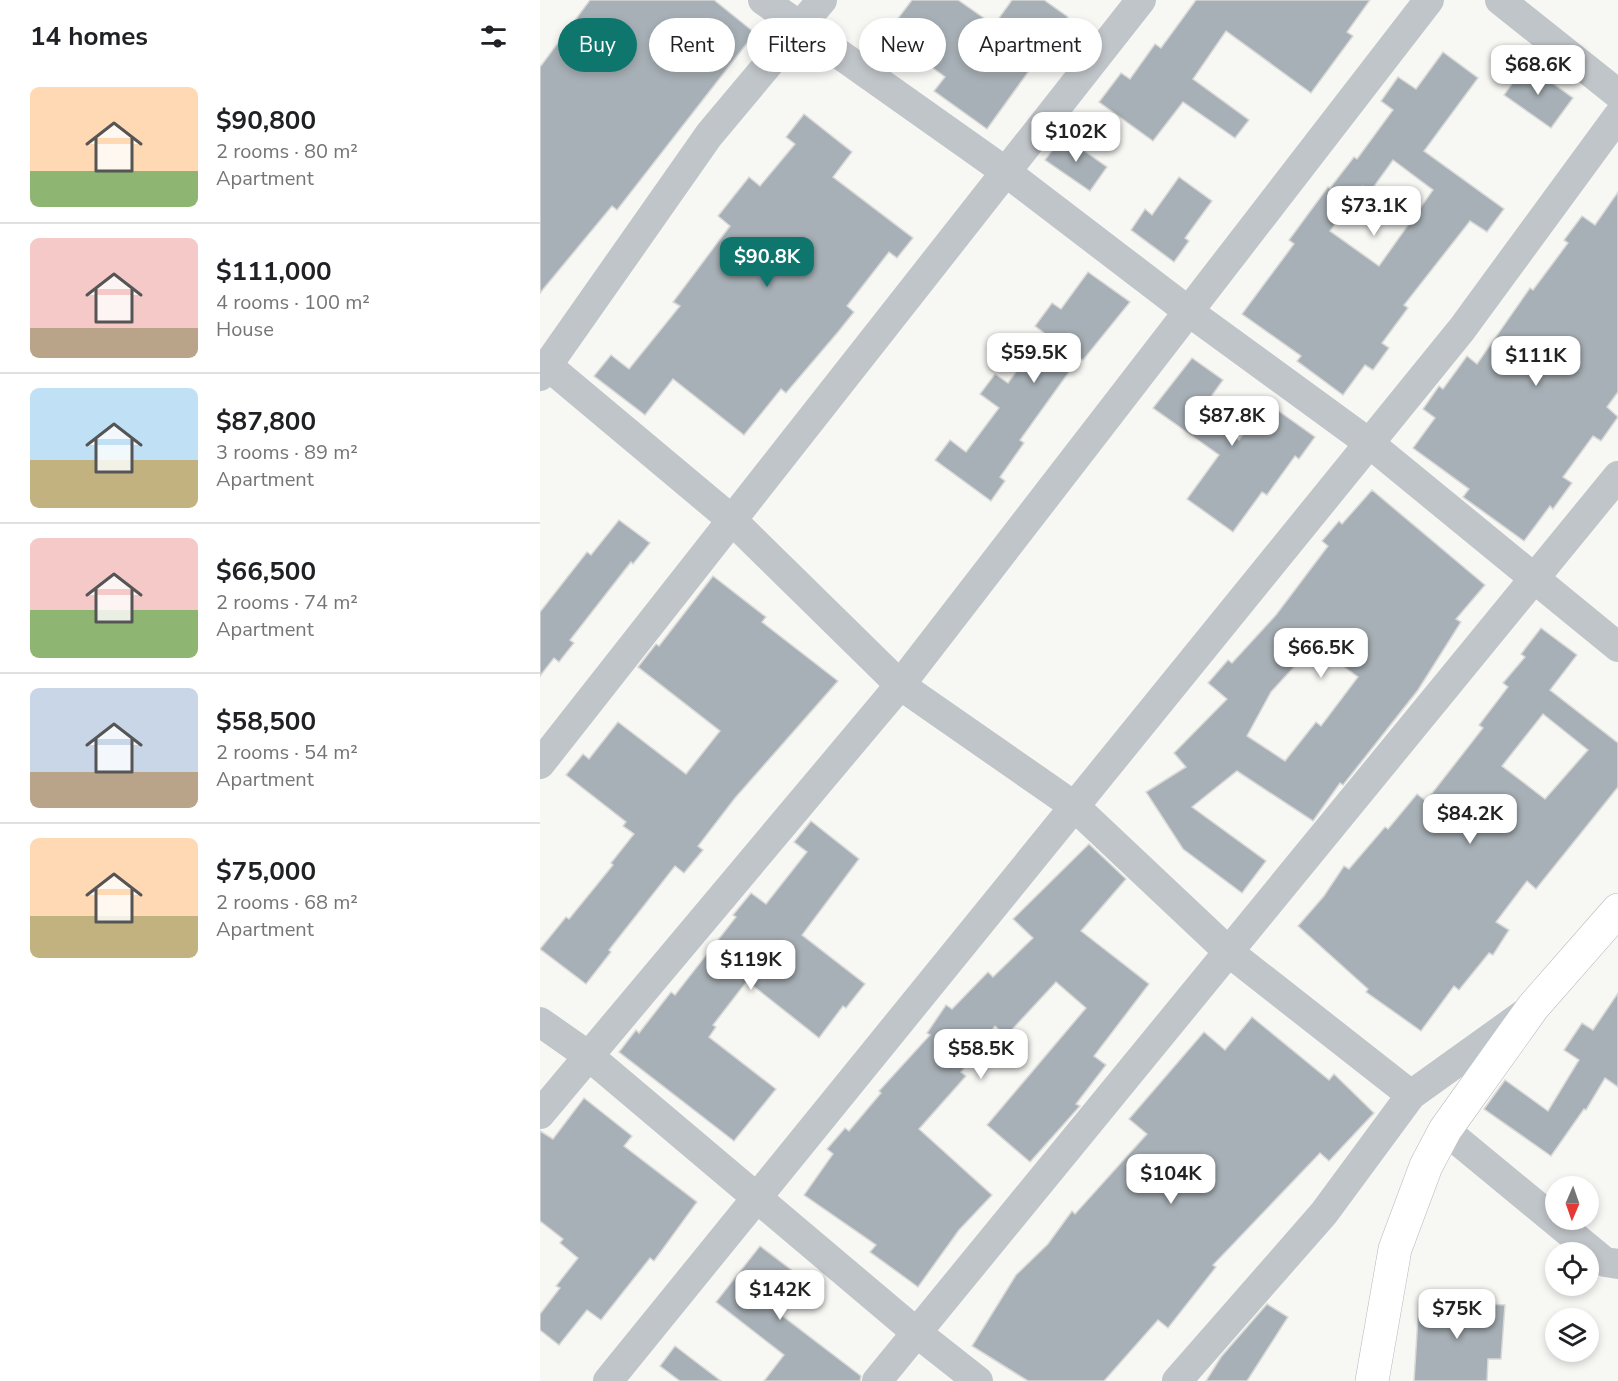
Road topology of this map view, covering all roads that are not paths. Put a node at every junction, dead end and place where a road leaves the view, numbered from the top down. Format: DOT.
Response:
graph roads {
  1 [pos="764,0"];
  2 [pos="822,0"];
  3 [pos="1141,0"];
  4 [pos="1429,0"];
  5 [pos="1500,0"];
  6 [pos="787,18"];
  7 [pos="807,18"];
  8 [pos="847,61"];
  9 [pos="762,72"];
  10 [pos="1618,94"];
  11 [pos="1618,116"];
  12 [pos="1006,172"];
  13 [pos="1188,311"];
  14 [pos="544,371"];
  15 [pos="1369,443"];
  16 [pos="1618,476"];
  17 [pos="732,520"];
  18 [pos="1534,579"];
  19 [pos="1618,647"];
  20 [pos="900,685"];
  21 [pos="540,764"];
  22 [pos="1074,806"];
  23 [pos="1618,910"];
  24 [pos="1230,953"];
  25 [pos="1533,1007"];
  26 [pos="540,1022"];
  27 [pos="590,1057"];
  28 [pos="1411,1095"];
  29 [pos="540,1114"];
  30 [pos="1445,1130"];
  31 [pos="757,1197"];
  32 [pos="1618,1264"];
  33 [pos="917,1333"];
  34 [pos="608,1381"];
  35 [pos="877,1381"];
  36 [pos="978,1381"];
  37 [pos="1177,1381"];
  38 [pos="1372,1381"];
  1 -- 6 [label="street"];
  2 -- 7 [label="street"];
  3 -- 12 [label="street"];
  4 -- 13 [label="street"];
  5 -- 10 [label="street"];
  8 -- 12 [label="street"];
  9 -- 14 [label="street"];
  11 -- 15 [label="street"];
  12 -- 13 [label="street"];
  12 -- 17 [label="street"];
  13 -- 15 [label="street"];
  13 -- 20 [label="street"];
  14 -- 17 [label="street"];
  15 -- 18 [label="street"];
  15 -- 22 [label="street"];
  16 -- 18 [label="street"];
  17 -- 20 [label="street"];
  17 -- 21 [label="street"];
  18 -- 19 [label="street"];
  18 -- 24 [label="street"];
  20 -- 22 [label="street"];
  20 -- 27 [label="street"];
  22 -- 24 [label="street"];
  22 -- 31 [label="street"];
  23 -- 25 [label="street"];
  24 -- 28 [label="street"];
  24 -- 33 [label="street"];
  25 -- 28 [label="street"];
  25 -- 30 [label="street"];
  26 -- 27 [label="street"];
  27 -- 29 [label="street"];
  27 -- 31 [label="street"];
  28 -- 37 [label="street"];
  30 -- 32 [label="street"];
  30 -- 38 [label="street"];
  31 -- 33 [label="street"];
  31 -- 34 [label="street"];
  33 -- 35 [label="street"];
  33 -- 36 [label="street"];
}
